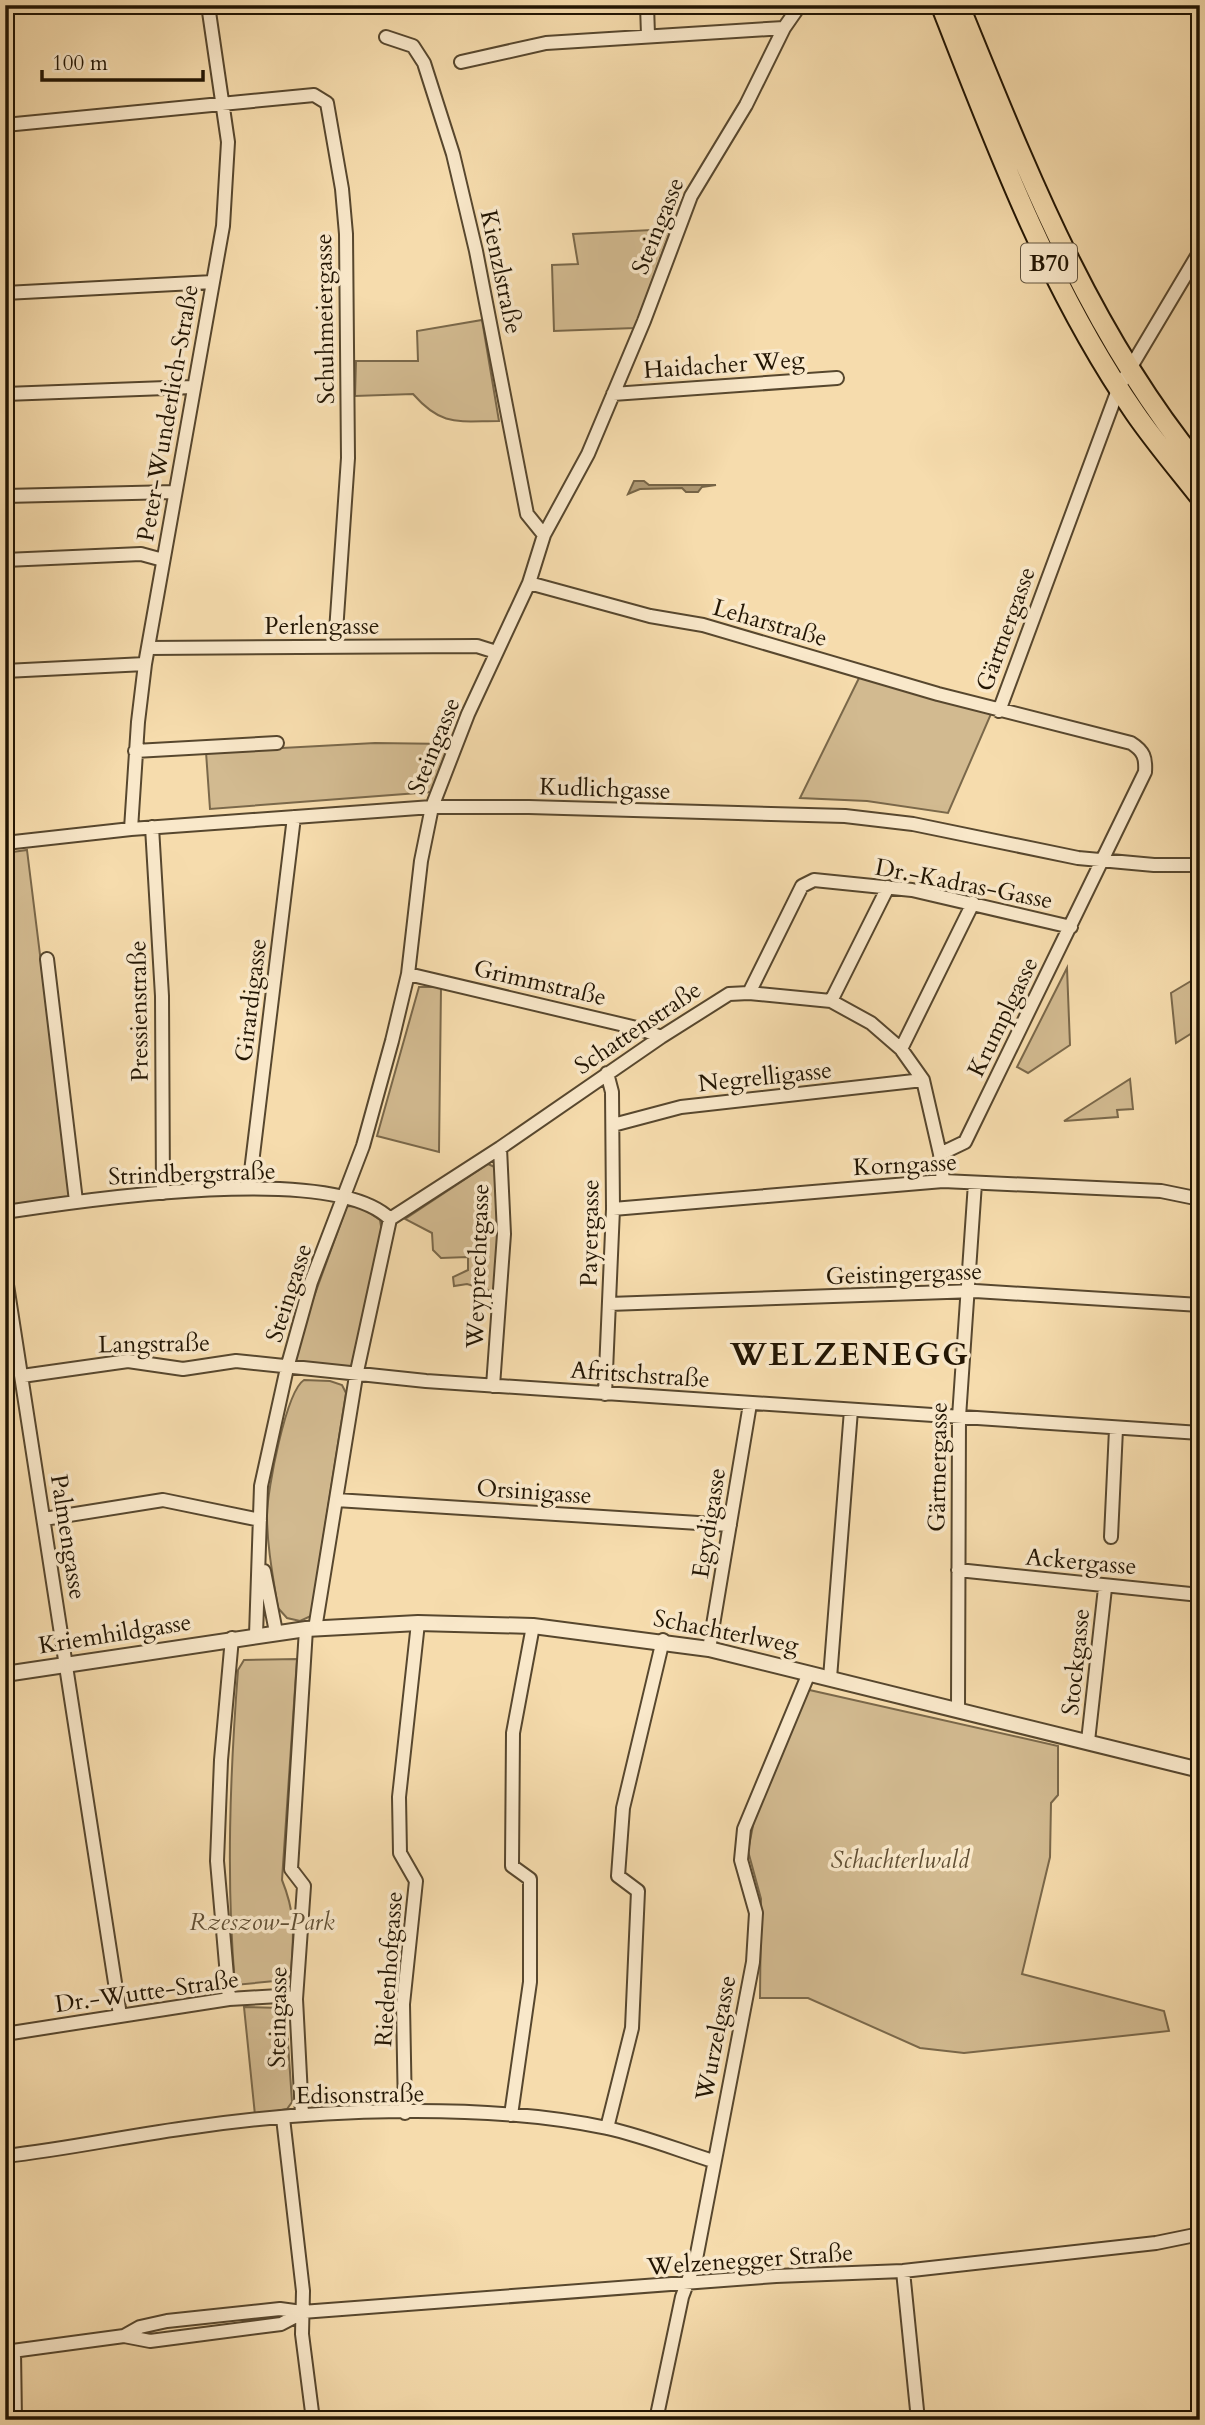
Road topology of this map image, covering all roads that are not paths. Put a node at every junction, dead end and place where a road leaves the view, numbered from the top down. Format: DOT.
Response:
graph roads {
  1 [pos="208,5"];
  2 [pos="647,5"];
  3 [pos="800,5"];
  4 [pos="948,6"];
  5 [pos="784,28"];
  6 [pos="648,35"];
  7 [pos="386,37"];
  8 [pos="461,62"];
  9 [pos="220,104"];
  10 [pos="5,125"];
  11 [pos="1052,247"];
  12 [pos="1200,251"];
  13 [pos="213,282"];
  14 [pos="5,293"];
  15 [pos="1128,369"];
  16 [pos="837,378"];
  17 [pos="192,387"];
  18 [pos="1119,387"];
  19 [pos="5,394"];
  20 [pos="613,394"];
  21 [pos="1200,467"];
  22 [pos="174,492"];
  23 [pos="5,496"];
  24 [pos="1200,497"];
  25 [pos="544,535"];
  26 [pos="5,560"];
  27 [pos="163,560"];
  28 [pos="529,583"];
  29 [pos="335,646"];
  30 [pos="148,648"];
  31 [pos="496,652"];
  32 [pos="145,664"];
  33 [pos="5,671"];
  34 [pos="999,710"];
  35 [pos="277,743"];
  36 [pos="135,751"];
  37 [pos="432,807"];
  38 [pos="294,817"];
  39 [pos="152,827"];
  40 [pos="131,829"];
  41 [pos="5,843"];
  42 [pos="1101,860"];
  43 [pos="1200,865"];
  44 [pos="888,887"];
  45 [pos="973,903"];
  46 [pos="1071,927"];
  47 [pos="47,959"];
  48 [pos="408,974"];
  49 [pos="749,993"];
  50 [pos="831,1001"];
  51 [pos="661,1037"];
  52 [pos="901,1049"];
  53 [pos="607,1073"];
  54 [pos="923,1080"];
  55 [pos="612,1125"];
  56 [pos="500,1148"];
  57 [pos="940,1154"];
  58 [pos="943,1181"];
  59 [pos="975,1183"];
  60 [pos="249,1188"];
  61 [pos="163,1193"];
  62 [pos="346,1195"];
  63 [pos="1200,1199"];
  64 [pos="76,1201"];
  65 [pos="612,1209"];
  66 [pos="5,1212"];
  67 [pos="390,1219"];
  68 [pos="5,1272"];
  69 [pos="966,1293"];
  70 [pos="609,1304"];
  71 [pos="1200,1305"];
  72 [pos="287,1367"];
  73 [pos="22,1376"];
  74 [pos="356,1376"];
  75 [pos="493,1386"];
  76 [pos="605,1394"];
  77 [pos="750,1404"];
  78 [pos="851,1410"];
  79 [pos="959,1416"];
  80 [pos="1116,1429"];
  81 [pos="1200,1433"];
  82 [pos="336,1500"];
  83 [pos="44,1519"];
  84 [pos="260,1520"];
  85 [pos="730,1525"];
  86 [pos="1111,1537"];
  87 [pos="261,1554"];
  88 [pos="958,1570"];
  89 [pos="1105,1588"];
  90 [pos="1200,1595"];
  91 [pos="418,1623"];
  92 [pos="533,1626"];
  93 [pos="311,1629"];
  94 [pos="276,1632"];
  95 [pos="256,1635"];
  96 [pos="232,1638"];
  97 [pos="663,1640"];
  98 [pos="709,1649"];
  99 [pos="67,1664"];
  100 [pos="809,1672"];
  101 [pos="5,1674"];
  102 [pos="830,1678"];
  103 [pos="958,1710"];
  104 [pos="1088,1741"];
  105 [pos="1200,1770"];
  106 [pos="296,1999"];
  107 [pos="229,2000"];
  108 [pos="120,2015"];
  109 [pos="5,2035"];
  110 [pos="405,2113"];
  111 [pos="302,2115"];
  112 [pos="511,2115"];
  113 [pos="283,2118"];
  114 [pos="607,2128"];
  115 [pos="5,2156"];
  116 [pos="713,2161"];
  117 [pos="1200,2234"];
  118 [pos="903,2271"];
  119 [pos="687,2283"];
  120 [pos="302,2312"];
  121 [pos="10,2352"];
  122 [pos="15,2420"];
  123 [pos="313,2420"];
  124 [pos="656,2420"];
  125 [pos="918,2420"];
  1 -- 9 [label="street, Peter-Wunderlich-Straße"];
  2 -- 6 [label="street"];
  3 -- 5 [label="street, Steingasse"];
  4 -- 11 [label="main road, B70"];
  5 -- 6 [label="street"];
  5 -- 20 [label="street, Steingasse"];
  6 -- 8 [label="street"];
  7 -- 25 [label="street, Kienzlstraße"];
  9 -- 10 [label="street"];
  9 -- 13 [label="street, Peter-Wunderlich-Straße"];
  9 -- 29 [label="street, Schuhmeiergasse"];
  11 -- 15 [label="main road, B70"];
  11 -- 18 [label="main road, B70"];
  12 -- 15 [label="street, Gärtnergasse"];
  13 -- 14 [label="street"];
  13 -- 17 [label="street, Peter-Wunderlich-Straße"];
  15 -- 18 [label="street, Gärtnergasse"];
  15 -- 21 [label="main road, B70"];
  16 -- 20 [label="street, Haidacher Weg"];
  17 -- 19 [label="street"];
  17 -- 22 [label="street, Peter-Wunderlich-Straße"];
  18 -- 24 [label="main road, B70"];
  18 -- 34 [label="street, Gärtnergasse"];
  20 -- 25 [label="street, Steingasse"];
  22 -- 23 [label="street"];
  22 -- 27 [label="street, Peter-Wunderlich-Straße"];
  25 -- 28 [label="street, Steingasse"];
  26 -- 27 [label="street"];
  27 -- 30 [label="street, Peter-Wunderlich-Straße"];
  28 -- 31 [label="street, Steingasse"];
  28 -- 34 [label="street, Leharstraße"];
  29 -- 30 [label="street, Perlengasse"];
  29 -- 31 [label="street, Perlengasse"];
  30 -- 32 [label="street, Peter-Wunderlich-Straße"];
  31 -- 37 [label="street, Steingasse"];
  32 -- 33 [label="street"];
  32 -- 36 [label="street, Peter-Wunderlich-Straße"];
  34 -- 42 [label="street, Gärtnergasse"];
  35 -- 36 [label="street"];
  36 -- 40 [label="street, Peter-Wunderlich-Straße"];
  37 -- 38 [label="street, Kudlichgasse"];
  37 -- 42 [label="street, Kudlichgasse"];
  37 -- 48 [label="street, Steingasse"];
  38 -- 39 [label="street, Kudlichgasse"];
  38 -- 60 [label="street, Girardigasse"];
  39 -- 40 [label="street, Kudlichgasse"];
  39 -- 61 [label="street, Pressienstraße"];
  40 -- 41 [label="street, Kudlichgasse"];
  42 -- 43 [label="street, Kudlichgasse"];
  42 -- 46 [label="street, Krumplgasse"];
  44 -- 45 [label="street, Dr.-Kadras-Gasse"];
  44 -- 49 [label="street, Dr.-Kadras-Gasse"];
  44 -- 50 [label="street"];
  45 -- 46 [label="street, Dr.-Kadras-Gasse"];
  45 -- 52 [label="street"];
  46 -- 57 [label="street, Krumplgasse"];
  47 -- 64 [label="street"];
  48 -- 51 [label="street, Grimmstraße"];
  48 -- 62 [label="street, Steingasse"];
  49 -- 50 [label="street, Schattenstraße"];
  49 -- 51 [label="street, Schattenstraße"];
  50 -- 52 [label="street, Schattenstraße"];
  51 -- 53 [label="street, Schattenstraße"];
  52 -- 54 [label="street, Schattenstraße"];
  53 -- 55 [label="street, Payergasse"];
  53 -- 56 [label="street, Schattenstraße"];
  54 -- 55 [label="street, Negrelligasse"];
  54 -- 57 [label="street, Schattenstraße"];
  55 -- 65 [label="street, Payergasse"];
  56 -- 67 [label="street, Schattenstraße"];
  56 -- 75 [label="street, Weyprechtgasse"];
  57 -- 58 [label="street"];
  58 -- 59 [label="street, Korngasse"];
  58 -- 65 [label="street, Korngasse"];
  59 -- 63 [label="street, Korngasse"];
  59 -- 69 [label="street, Gärtnergasse"];
  60 -- 61 [label="street, Strindbergstraße"];
  60 -- 62 [label="street, Strindbergstraße"];
  61 -- 64 [label="street, Strindbergstraße"];
  62 -- 67 [label="street, Strindbergstraße"];
  62 -- 72 [label="street, Steingasse"];
  64 -- 66 [label="street, Strindbergstraße"];
  65 -- 70 [label="street, Payergasse"];
  67 -- 74 [label="street, Steingasse"];
  68 -- 73 [label="street, Palmengasse"];
  69 -- 70 [label="street, Geistingergasse"];
  69 -- 71 [label="street, Geistingergasse"];
  69 -- 79 [label="street, Gärtnergasse"];
  70 -- 76 [label="street, Payergasse"];
  72 -- 73 [label="street, Langstraße"];
  72 -- 74 [label="street, Afritschstraße"];
  72 -- 84 [label="street, Steingasse"];
  73 -- 83 [label="street, Palmengasse"];
  74 -- 75 [label="street, Afritschstraße"];
  74 -- 82 [label="street, Steingasse"];
  75 -- 76 [label="street, Afritschstraße"];
  76 -- 77 [label="street, Afritschstraße"];
  77 -- 78 [label="street, Afritschstraße"];
  77 -- 85 [label="street, Egydigasse"];
  78 -- 79 [label="street, Afritschstraße"];
  78 -- 102 [label="street"];
  79 -- 80 [label="street, Afritschstraße"];
  79 -- 88 [label="street, Gärtnergasse"];
  80 -- 81 [label="street, Afritschstraße"];
  80 -- 86 [label="street"];
  82 -- 85 [label="street, Orsinigasse"];
  82 -- 93 [label="street, Steingasse"];
  83 -- 84 [label="street"];
  83 -- 99 [label="street, Palmengasse"];
  84 -- 87 [label="street, Steingasse"];
  85 -- 98 [label="street, Egydigasse"];
  87 -- 94 [label="street, Steingasse"];
  87 -- 95 [label="street, Steingasse"];
  88 -- 89 [label="street, Ackergasse"];
  88 -- 103 [label="street, Gärtnergasse"];
  89 -- 90 [label="street, Ackergasse"];
  89 -- 104 [label="street, Stockgasse"];
  91 -- 92 [label="street, Schachterlweg"];
  91 -- 93 [label="street, Schachterlweg"];
  91 -- 110 [label="street, Riedenhofgasse"];
  92 -- 97 [label="street, Schachterlweg"];
  92 -- 112 [label="street"];
  93 -- 94 [label="street, Schachterlweg"];
  93 -- 106 [label="street, Steingasse"];
  94 -- 95 [label="street, Schachterlweg"];
  95 -- 96 [label="street, Schachterlweg"];
  96 -- 99 [label="street, Kriemhildgasse"];
  96 -- 107 [label="street, Steingasse"];
  97 -- 98 [label="street, Schachterlweg"];
  97 -- 114 [label="street"];
  98 -- 100 [label="street, Schachterlweg"];
  99 -- 101 [label="street, Kriemhildgasse"];
  99 -- 108 [label="street, Palmengasse"];
  100 -- 102 [label="street, Schachterlweg"];
  100 -- 116 [label="street, Wurzelgasse"];
  102 -- 103 [label="street, Schachterlweg"];
  103 -- 104 [label="street, Schachterlweg"];
  104 -- 105 [label="street, Schachterlweg"];
  106 -- 107 [label="street, Dr.-Wutte-Straße"];
  106 -- 111 [label="street, Steingasse"];
  107 -- 108 [label="street, Dr.-Wutte-Straße"];
  108 -- 109 [label="street, Dr.-Wutte-Straße"];
  110 -- 111 [label="street, Edisonstraße"];
  110 -- 112 [label="street, Edisonstraße"];
  111 -- 113 [label="street, Edisonstraße"];
  112 -- 114 [label="street, Edisonstraße"];
  113 -- 115 [label="street, Edisonstraße"];
  113 -- 120 [label="street"];
  114 -- 116 [label="street, Edisonstraße"];
  116 -- 119 [label="street, Wurzelgasse"];
  117 -- 118 [label="street, Welzenegger Straße"];
  118 -- 119 [label="street, Welzenegger Straße"];
  118 -- 125 [label="street"];
  119 -- 120 [label="street, Welzenegger Straße"];
  119 -- 124 [label="street, Wurzelgasse"];
  120 -- 121 [label="street, Welzenegger Straße"];
  120 -- 123 [label="street"];
  121 -- 122 [label="street"];
}
